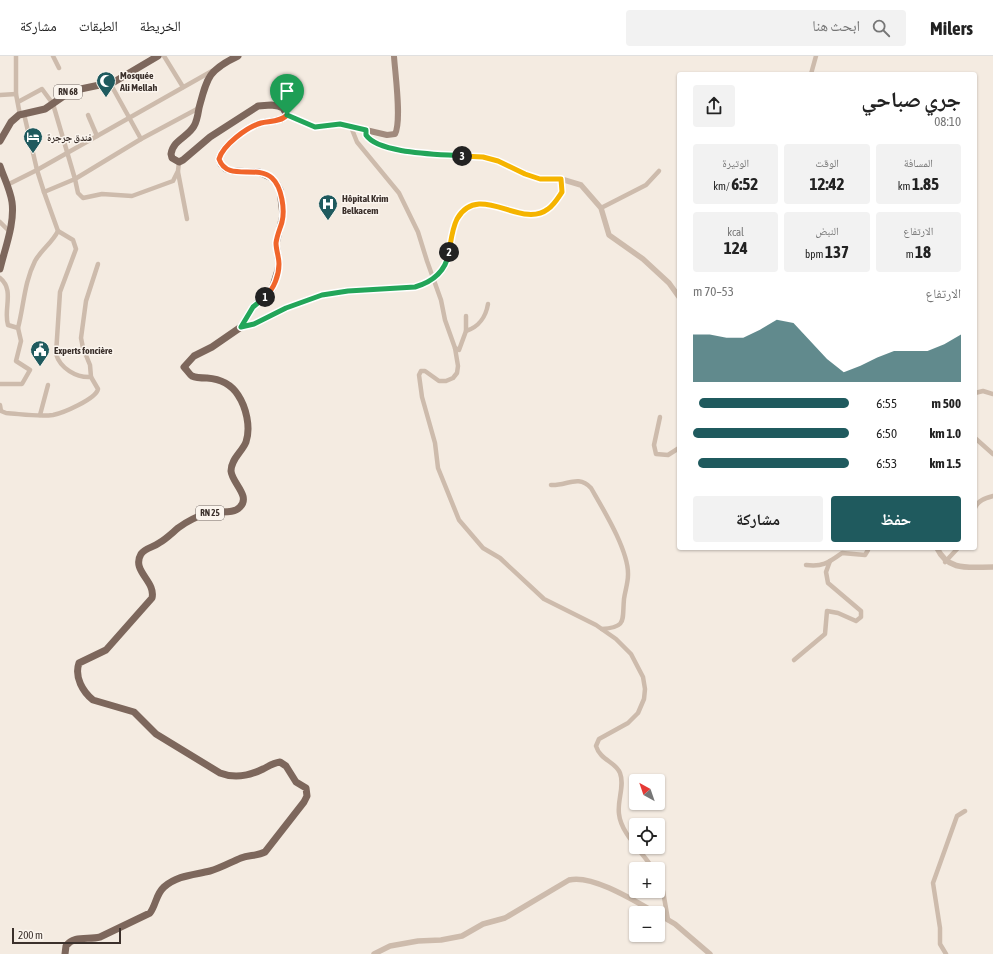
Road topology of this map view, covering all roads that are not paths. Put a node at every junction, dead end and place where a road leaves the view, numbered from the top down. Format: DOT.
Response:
graph roads {
  1 [pos="16,56"];
  2 [pos="53,56"];
  3 [pos="158,56"];
  4 [pos="164,56"];
  5 [pos="238,56"];
  6 [pos="394,56"];
  7 [pos="816,56"];
  8 [pos="150,59"];
  9 [pos="59,68"];
  10 [pos="214,70"];
  11 [pos="812,72"];
  12 [pos="110,83"];
  13 [pos="183,87"];
  14 [pos="16,94"];
  15 [pos="0,95"];
  16 [pos="18,102"];
  17 [pos="53,104"];
  18 [pos="199,108"];
  19 [pos="22,114"];
  20 [pos="88,115"];
  21 [pos="287,115"];
  22 [pos="129,117"];
  23 [pos="351,127"];
  24 [pos="366,130"];
  25 [pos="97,136"];
  26 [pos="141,138"];
  27 [pos="0,141"];
  28 [pos="67,153"];
  29 [pos="179,162"];
  30 [pos="0,166"];
  31 [pos="37,170"];
  32 [pos="178,171"];
  33 [pos="659,171"];
  34 [pos="75,179"];
  35 [pos="561,179"];
  36 [pos="7,185"];
  37 [pos="44,192"];
  38 [pos="601,208"];
  39 [pos="187,219"];
  40 [pos="0,222"];
  41 [pos="9,231"];
  42 [pos="58,231"];
  43 [pos="98,264"];
  44 [pos="0,269"];
  45 [pos="0,278"];
  46 [pos="434,278"];
  47 [pos="677,294"];
  48 [pos="488,304"];
  49 [pos="466,316"];
  50 [pos="241,327"];
  51 [pos="18,328"];
  52 [pos="466,331"];
  53 [pos="455,348"];
  54 [pos="91,377"];
  55 [pos="0,384"];
  56 [pos="48,384"];
  57 [pos="977,392"];
  58 [pos="993,394"];
  59 [pos="0,405"];
  60 [pos="40,415"];
  61 [pos="660,417"];
  62 [pos="977,440"];
  63 [pos="677,449"];
  64 [pos="993,454"];
  65 [pos="551,485"];
  66 [pos="993,496"];
  67 [pos="977,504"];
  68 [pos="868,550"];
  69 [pos="938,550"];
  70 [pos="956,550"];
  71 [pos="830,561"];
  72 [pos="946,562"];
  73 [pos="806,565"];
  74 [pos="993,567"];
  75 [pos="602,629"];
  76 [pos="794,660"];
  77 [pos="965,811"];
  78 [pos="649,862"];
  79 [pos="664,898"];
  80 [pos="642,906"];
  81 [pos="665,918"];
  82 [pos="668,920"];
  83 [pos="65,954"];
  84 [pos="374,954"];
  85 [pos="710,954"];
  86 [pos="946,954"];
  1 -- 14 [label="street"];
  2 -- 9 [label="street"];
  3 -- 8 [label="main road"];
  4 -- 13 [label="street"];
  5 -- 10 [label="main road"];
  6 -- 24 [label="main road"];
  7 -- 11 [label="street"];
  8 -- 12 [label="main road, RN 68"];
  10 -- 13 [label="street"];
  10 -- 18 [label="main road"];
  12 -- 17 [label="main road, RN 68"];
  12 -- 22 [label="street"];
  13 -- 22 [label="street"];
  14 -- 15 [label="street"];
  14 -- 16 [label="street"];
  16 -- 17 [label="street"];
  16 -- 19 [label="street"];
  17 -- 19 [label="main road, RN 68"];
  17 -- 28 [label="street"];
  18 -- 26 [label="street"];
  18 -- 29 [label="main road"];
  19 -- 27 [label="main road"];
  19 -- 31 [label="street"];
  20 -- 25 [label="street"];
  21 -- 23 [label="main road"];
  21 -- 29 [label="main road"];
  21 -- 50 [label="main road, RN 25"];
  22 -- 25 [label="street"];
  22 -- 26 [label="street"];
  23 -- 24 [label="main road"];
  23 -- 46 [label="street"];
  24 -- 35 [label="street"];
  25 -- 28 [label="street"];
  26 -- 34 [label="street"];
  28 -- 31 [label="street"];
  28 -- 34 [label="street"];
  29 -- 32 [label="street"];
  30 -- 36 [label="main road"];
  31 -- 36 [label="street"];
  31 -- 37 [label="street"];
  32 -- 34 [label="street"];
  32 -- 39 [label="street"];
  33 -- 38 [label="street"];
  34 -- 37 [label="street"];
  35 -- 38 [label="street"];
  35 -- 46 [label="street"];
  36 -- 41 [label="main road"];
  37 -- 42 [label="street"];
  38 -- 47 [label="street"];
  40 -- 41 [label="street"];
  41 -- 44 [label="main road"];
  42 -- 51 [label="street"];
  42 -- 54 [label="street"];
  43 -- 54 [label="street"];
  45 -- 51 [label="street"];
  46 -- 50 [label="street"];
  46 -- 53 [label="street"];
  48 -- 52 [label="street"];
  49 -- 52 [label="street"];
  50 -- 83 [label="main road, RN 25"];
  51 -- 55 [label="street"];
  52 -- 53 [label="street"];
  53 -- 75 [label="street"];
  54 -- 60 [label="street"];
  56 -- 60 [label="street"];
  57 -- 58 [label="street"];
  59 -- 60 [label="street"];
  61 -- 63 [label="street"];
  62 -- 64 [label="street"];
  65 -- 75 [label="street"];
  66 -- 67 [label="street"];
  68 -- 71 [label="street"];
  69 -- 72 [label="street"];
  70 -- 72 [label="street"];
  71 -- 73 [label="street"];
  71 -- 76 [label="street"];
  72 -- 74 [label="street"];
  75 -- 78 [label="street"];
  77 -- 86 [label="street"];
  79 -- 82 [label="street"];
  80 -- 84 [label="street"];
  81 -- 82 [label="street"];
  82 -- 85 [label="street"];
}
